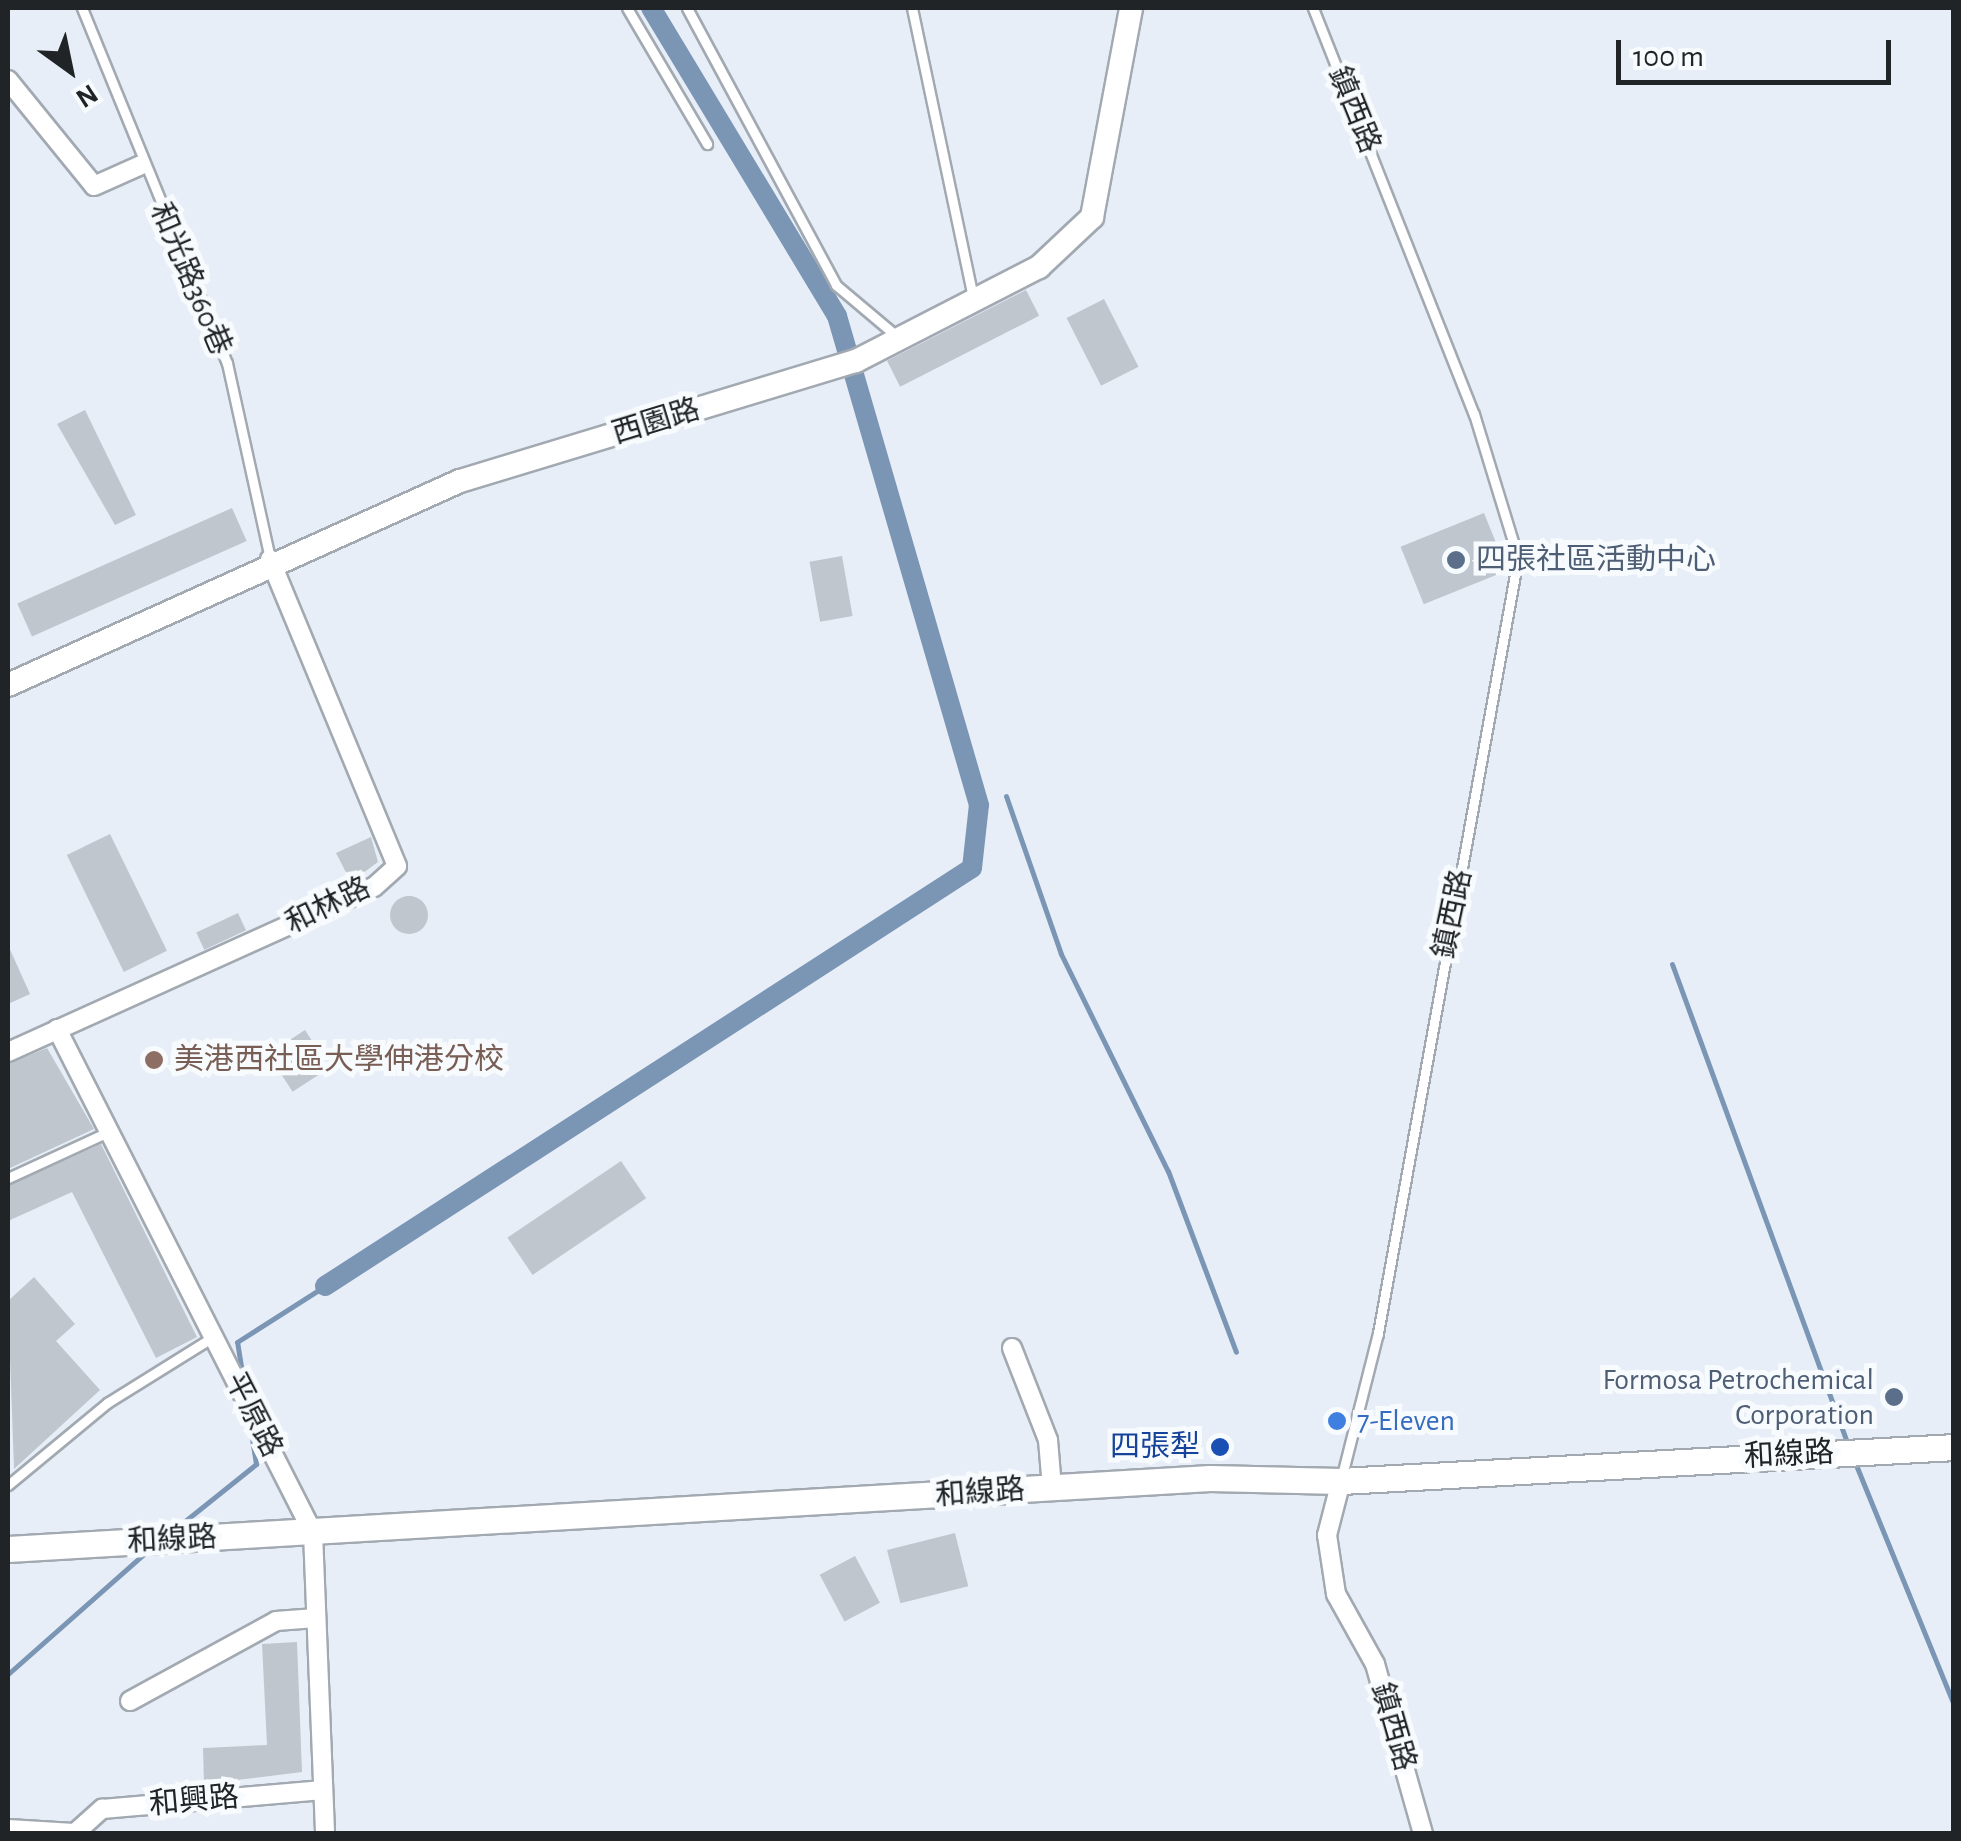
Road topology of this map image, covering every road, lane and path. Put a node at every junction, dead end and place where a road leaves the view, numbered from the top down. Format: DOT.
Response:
graph roads {
  1 [pos="82,8"];
  2 [pos="627,8"];
  3 [pos="687,8"];
  4 [pos="912,8"];
  5 [pos="1131,8"];
  6 [pos="1313,8"];
  7 [pos="8,80"];
  8 [pos="706,144"];
  9 [pos="141,164"];
  10 [pos="974,302"];
  11 [pos="901,339"];
  12 [pos="270,559"];
  13 [pos="8,685"];
  14 [pos="57,1030"];
  15 [pos="8,1052"];
  16 [pos="108,1132"];
  17 [pos="8,1178"];
  18 [pos="213,1336"];
  19 [pos="1012,1348"];
  20 [pos="1954,1447"];
  21 [pos="1340,1482"];
  22 [pos="8,1485"];
  23 [pos="1052,1488"];
  24 [pos="313,1532"];
  25 [pos="8,1549"];
  26 [pos="316,1618"];
  27 [pos="130,1701"];
  28 [pos="323,1790"];
  29 [pos="8,1829"];
  30 [pos="74,1833"];
  31 [pos="325,1834"];
  32 [pos="1423,1834"];
  1 -- 9 [label="lane, 和光路360巷"];
  2 -- 8 [label="lane"];
  3 -- 11 [label="lane"];
  4 -- 10 [label="lane"];
  5 -- 10 [label="street, 西園路"];
  6 -- 21 [label="lane, 鎮西路"];
  7 -- 9 [label="street"];
  9 -- 12 [label="lane, 和光路360巷"];
  10 -- 11 [label="street, 西園路"];
  11 -- 12 [label="street, 西園路"];
  12 -- 13 [label="street, 西園路"];
  12 -- 14 [label="street, 和林路"];
  14 -- 15 [label="street, 和林路"];
  14 -- 16 [label="street, 平原路"];
  16 -- 17 [label="lane"];
  16 -- 18 [label="street, 平原路"];
  18 -- 22 [label="lane"];
  18 -- 24 [label="street, 平原路"];
  19 -- 23 [label="street"];
  20 -- 21 [label="main road, 和線路"];
  21 -- 23 [label="main road, 和線路"];
  21 -- 32 [label="street, 鎮西路"];
  23 -- 24 [label="main road, 和線路"];
  24 -- 25 [label="main road, 和線路"];
  24 -- 26 [label="street, 平原路"];
  26 -- 27 [label="street"];
  26 -- 28 [label="street, 平原路"];
  28 -- 30 [label="street, 和興路"];
  28 -- 31 [label="street, 平原路"];
  29 -- 30 [label="street"];
}
